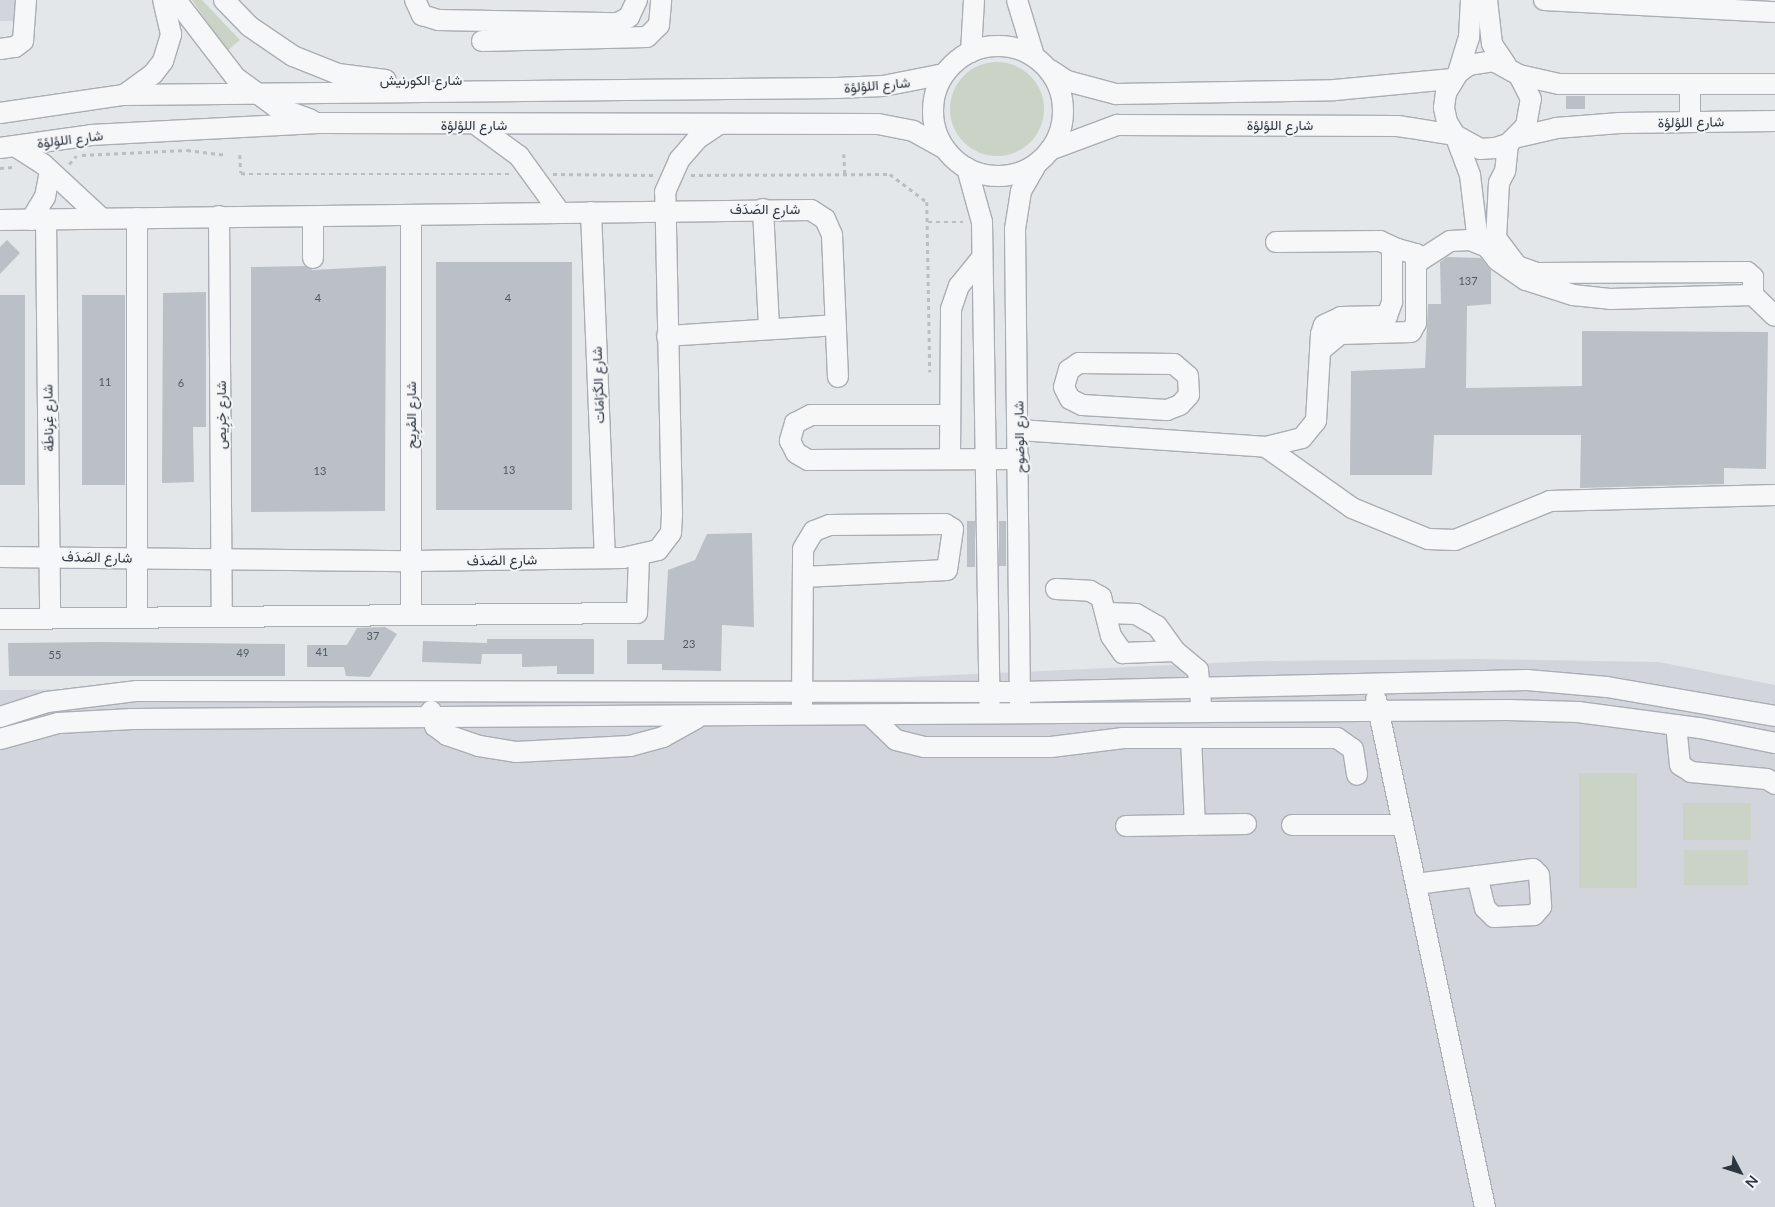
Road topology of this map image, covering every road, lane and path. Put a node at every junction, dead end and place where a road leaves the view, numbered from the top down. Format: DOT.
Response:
graph roads {
  1 [pos="26,0"];
  2 [pos="163,0"];
  3 [pos="176,0"];
  4 [pos="224,0"];
  5 [pos="415,0"];
  6 [pos="637,0"];
  7 [pos="661,0"];
  8 [pos="974,0"];
  9 [pos="1017,0"];
  10 [pos="1470,0"];
  11 [pos="1487,0"];
  12 [pos="1544,0"];
  13 [pos="1775,12"];
  14 [pos="482,41"];
  15 [pos="5,48"];
  16 [pos="971,52"];
  17 [pos="1042,63"];
  18 [pos="1513,70"];
  19 [pos="944,74"];
  20 [pos="1455,76"];
  21 [pos="1775,84"];
  22 [pos="1690,86"];
  23 [pos="641,90"];
  24 [pos="124,94"];
  25 [pos="256,95"];
  26 [pos="0,113"];
  27 [pos="1690,121"];
  28 [pos="1775,121"];
  29 [pos="318,123"];
  30 [pos="719,124"];
  31 [pos="478,126"];
  32 [pos="1455,135"];
  33 [pos="1513,140"];
  34 [pos="7,147"];
  35 [pos="944,148"];
  36 [pos="844,154"];
  37 [pos="227,155"];
  38 [pos="240,155"];
  39 [pos="1044,157"];
  40 [pos="967,168"];
  41 [pos="57,170"];
  42 [pos="249,174"];
  43 [pos="845,174"];
  44 [pos="763,209"];
  45 [pos="663,210"];
  46 [pos="559,211"];
  47 [pos="591,212"];
  48 [pos="219,216"];
  49 [pos="100,217"];
  50 [pos="312,217"];
  51 [pos="137,218"];
  52 [pos="411,218"];
  53 [pos="38,219"];
  54 [pos="0,220"];
  55 [pos="928,222"];
  56 [pos="963,222"];
  57 [pos="1276,242"];
  58 [pos="1487,247"];
  59 [pos="1397,249"];
  60 [pos="314,258"];
  61 [pos="982,258"];
  62 [pos="1416,263"];
  63 [pos="1752,295"];
  64 [pos="1775,316"];
  65 [pos="836,325"];
  66 [pos="769,329"];
  67 [pos="667,336"];
  68 [pos="1322,349"];
  69 [pos="838,377"];
  70 [pos="1117,407"];
  71 [pos="950,415"];
  72 [pos="1019,430"];
  73 [pos="1117,436"];
  74 [pos="1266,447"];
  75 [pos="950,459"];
  76 [pos="986,459"];
  77 [pos="1019,459"];
  78 [pos="1775,496"];
  79 [pos="50,556"];
  80 [pos="0,557"];
  81 [pos="222,557"];
  82 [pos="639,557"];
  83 [pos="136,558"];
  84 [pos="605,558"];
  85 [pos="411,561"];
  86 [pos="803,577"];
  87 [pos="1056,589"];
  88 [pos="411,612"];
  89 [pos="1107,613"];
  90 [pos="137,614"];
  91 [pos="222,615"];
  92 [pos="50,618"];
  93 [pos="0,619"];
  94 [pos="1175,651"];
  95 [pos="1373,685"];
  96 [pos="1201,688"];
  97 [pos="802,692"];
  98 [pos="990,692"];
  99 [pos="1020,692"];
  100 [pos="431,693"];
  101 [pos="1331,713"];
  102 [pos="1379,713"];
  103 [pos="1201,714"];
  104 [pos="990,716"];
  105 [pos="1020,716"];
  106 [pos="1775,716"];
  107 [pos="0,717"];
  108 [pos="802,717"];
  109 [pos="872,717"];
  110 [pos="431,718"];
  111 [pos="698,718"];
  112 [pos="1676,724"];
  113 [pos="0,738"];
  114 [pos="1191,738"];
  115 [pos="1322,738"];
  116 [pos="1775,743"];
  117 [pos="1357,775"];
  118 [pos="1775,784"];
  119 [pos="1246,824"];
  120 [pos="1195,825"];
  121 [pos="1292,825"];
  122 [pos="1403,825"];
  123 [pos="1126,826"];
  124 [pos="1477,876"];
  125 [pos="1416,884"];
  126 [pos="1486,1207"];
  1 -- 15 [label="street"];
  2 -- 24 [label="street"];
  3 -- 25 [label="street"];
  4 -- 23 [label="street, شارع الكورنيش"];
  5 -- 6 [label="street"];
  7 -- 14 [label="street"];
  8 -- 16 [label="street"];
  9 -- 17 [label="street"];
  10 -- 20 [label="street"];
  11 -- 18 [label="street"];
  12 -- 13 [label="street"];
  16 -- 17 [label="street"];
  16 -- 19 [label="street"];
  17 -- 20 [label="street"];
  17 -- 39 [label="street"];
  18 -- 20 [label="street"];
  18 -- 22 [label="street"];
  18 -- 33 [label="street"];
  19 -- 23 [label="street, شارع اللؤلؤة"];
  19 -- 35 [label="street"];
  20 -- 32 [label="street"];
  21 -- 22 [label="street"];
  22 -- 27 [label="street"];
  23 -- 25 [label="street, شارع اللؤلؤة"];
  24 -- 25 [label="street, شارع اللؤلؤة"];
  24 -- 26 [label="street, شارع اللؤلؤة"];
  25 -- 29 [label="street"];
  27 -- 28 [label="street, شارع اللؤلؤة"];
  27 -- 33 [label="street, شارع اللؤلؤة"];
  29 -- 31 [label="street, شارع اللؤلؤة"];
  29 -- 34 [label="street, شارع اللؤلؤة"];
  30 -- 31 [label="street, شارع اللؤلؤة"];
  30 -- 35 [label="street, شارع اللؤلؤة"];
  30 -- 45 [label="street"];
  31 -- 46 [label="street"];
  32 -- 33 [label="street"];
  32 -- 39 [label="street, شارع اللؤلؤة"];
  32 -- 58 [label="street"];
  33 -- 63 [label="street"];
  34 -- 41 [label="street"];
  35 -- 40 [label="street"];
  36 -- 43 [label="path"];
  37 -- 41 [label="path"];
  38 -- 42 [label="path"];
  39 -- 40 [label="street"];
  39 -- 72 [label="street, شارع الوضوح"];
  40 -- 61 [label="street"];
  41 -- 49 [label="street"];
  41 -- 53 [label="street"];
  44 -- 45 [label="street, شارع الصَدَف"];
  44 -- 65 [label="street, شارع الصَدَف"];
  44 -- 66 [label="street"];
  45 -- 47 [label="street, شارع الصَدَف"];
  45 -- 67 [label="street, شارع الصَدَف"];
  46 -- 47 [label="street, شارع الصَدَف"];
  46 -- 52 [label="street, شارع الصَدَف"];
  47 -- 84 [label="street, شارع الكَرَامَات"];
  48 -- 50 [label="street, شارع الصَدَف"];
  48 -- 51 [label="street, شارع الصَدَف"];
  48 -- 81 [label="street, شارع خِرِيص"];
  49 -- 51 [label="street, شارع الصَدَف"];
  49 -- 53 [label="street, شارع الصَدَف"];
  50 -- 52 [label="street, شارع الصَدَف"];
  50 -- 60 [label="street"];
  51 -- 83 [label="street"];
  52 -- 85 [label="street, شارع المُرِيح"];
  53 -- 54 [label="street, شارع الصَدَف"];
  53 -- 79 [label="street, شارع غِرناطَة"];
  55 -- 56 [label="path"];
  57 -- 59 [label="street"];
  58 -- 62 [label="street"];
  58 -- 63 [label="street"];
  59 -- 62 [label="street"];
  59 -- 68 [label="street"];
  61 -- 71 [label="street"];
  61 -- 76 [label="street"];
  62 -- 68 [label="street"];
  63 -- 64 [label="street"];
  65 -- 66 [label="street"];
  65 -- 69 [label="street, شارع الصَدَف"];
  66 -- 67 [label="street"];
  67 -- 82 [label="street, شارع الصَدَف"];
  68 -- 74 [label="street"];
  70 -- 70 [label="street"];
  70 -- 73 [label="street"];
  71 -- 75 [label="street"];
  71 -- 75 [label="street"];
  72 -- 73 [label="street"];
  72 -- 77 [label="street, شارع الوضوح"];
  73 -- 74 [label="street"];
  74 -- 78 [label="street"];
  75 -- 76 [label="street"];
  76 -- 77 [label="street"];
  76 -- 98 [label="street"];
  77 -- 99 [label="street, شارع الوضوح"];
  79 -- 80 [label="street, شارع الصَدَف"];
  79 -- 83 [label="street, شارع الصَدَف"];
  79 -- 92 [label="street, شارع غِرناطَة"];
  81 -- 83 [label="street, شارع الصَدَف"];
  81 -- 85 [label="street, شارع الصَدَف"];
  81 -- 91 [label="street, شارع خِرِيص"];
  82 -- 84 [label="street, شارع الصَدَف"];
  82 -- 88 [label="street"];
  83 -- 90 [label="street"];
  84 -- 85 [label="street, شارع الصَدَف"];
  85 -- 88 [label="street, شارع المُرِيح"];
  86 -- 86 [label="street"];
  86 -- 97 [label="street"];
  87 -- 89 [label="street"];
  88 -- 91 [label="street"];
  89 -- 94 [label="street"];
  89 -- 94 [label="street"];
  90 -- 91 [label="street"];
  90 -- 92 [label="street"];
  92 -- 93 [label="street"];
  94 -- 96 [label="street"];
  95 -- 96 [label="street"];
  95 -- 102 [label="street"];
  95 -- 106 [label="street"];
  96 -- 99 [label="street"];
  96 -- 103 [label="street"];
  97 -- 98 [label="street"];
  97 -- 100 [label="street"];
  97 -- 108 [label="street"];
  98 -- 99 [label="street"];
  98 -- 104 [label="street"];
  99 -- 105 [label="street, شارع الوضوح"];
  100 -- 107 [label="street"];
  100 -- 110 [label="street"];
  101 -- 102 [label="street"];
  101 -- 103 [label="street"];
  101 -- 115 [label="street"];
  102 -- 112 [label="street"];
  102 -- 122 [label="street"];
  103 -- 105 [label="street"];
  104 -- 105 [label="street"];
  104 -- 109 [label="street"];
  108 -- 109 [label="street"];
  108 -- 111 [label="street"];
  109 -- 114 [label="street"];
  110 -- 111 [label="street"];
  110 -- 111 [label="street"];
  110 -- 113 [label="street"];
  112 -- 116 [label="street"];
  112 -- 118 [label="street"];
  114 -- 115 [label="street"];
  114 -- 120 [label="street"];
  115 -- 117 [label="street"];
  119 -- 120 [label="street"];
  120 -- 123 [label="street"];
  121 -- 122 [label="street"];
  122 -- 125 [label="street"];
  124 -- 125 [label="street"];
  125 -- 126 [label="street"];
}
